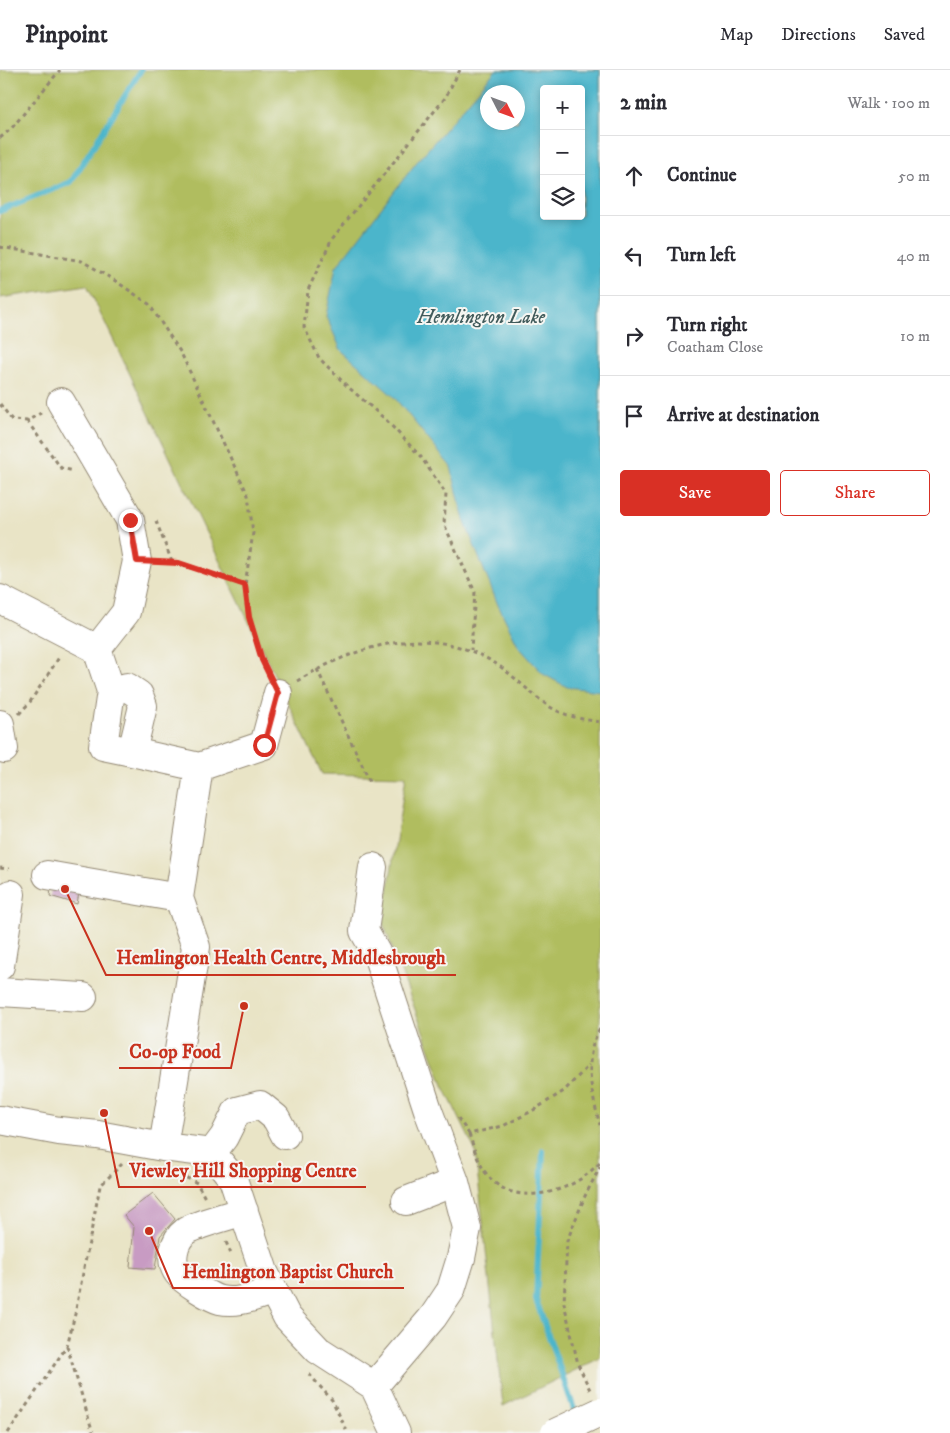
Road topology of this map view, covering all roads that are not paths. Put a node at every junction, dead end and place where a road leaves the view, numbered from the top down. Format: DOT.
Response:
graph roads {
  1 [pos="61,402"];
  2 [pos="0,599"];
  3 [pos="97,649"];
  4 [pos="111,691"];
  5 [pos="278,693"];
  6 [pos="132,752"];
  7 [pos="199,767"];
  8 [pos="373,867"];
  9 [pos="47,875"];
  10 [pos="11,894"];
  11 [pos="179,898"];
  12 [pos="0,966"];
  13 [pos="0,992"];
  14 [pos="83,997"];
  15 [pos="0,1120"];
  16 [pos="285,1135"];
  17 [pos="163,1147"];
  18 [pos="212,1153"];
  19 [pos="455,1182"];
  20 [pos="406,1201"];
  21 [pos="244,1211"];
  22 [pos="272,1291"];
  23 [pos="374,1386"];
  24 [pos="596,1405"];
  25 [pos="396,1433"];
  26 [pos="555,1433"];
  1 -- 3 [label="street"];
  2 -- 3 [label="street"];
  3 -- 4 [label="street"];
  4 -- 6 [label="street"];
  4 -- 6 [label="street"];
  5 -- 7 [label="street"];
  6 -- 7 [label="street"];
  7 -- 11 [label="street"];
  8 -- 19 [label="street"];
  9 -- 11 [label="street"];
  10 -- 12 [label="street"];
  11 -- 17 [label="street"];
  13 -- 14 [label="street"];
  15 -- 17 [label="street"];
  16 -- 18 [label="street"];
  17 -- 18 [label="street"];
  18 -- 21 [label="street"];
  19 -- 20 [label="street"];
  19 -- 23 [label="street"];
  21 -- 22 [label="street"];
  21 -- 22 [label="street"];
  22 -- 23 [label="street"];
  23 -- 25 [label="street"];
  24 -- 26 [label="street, bridge"];
}
